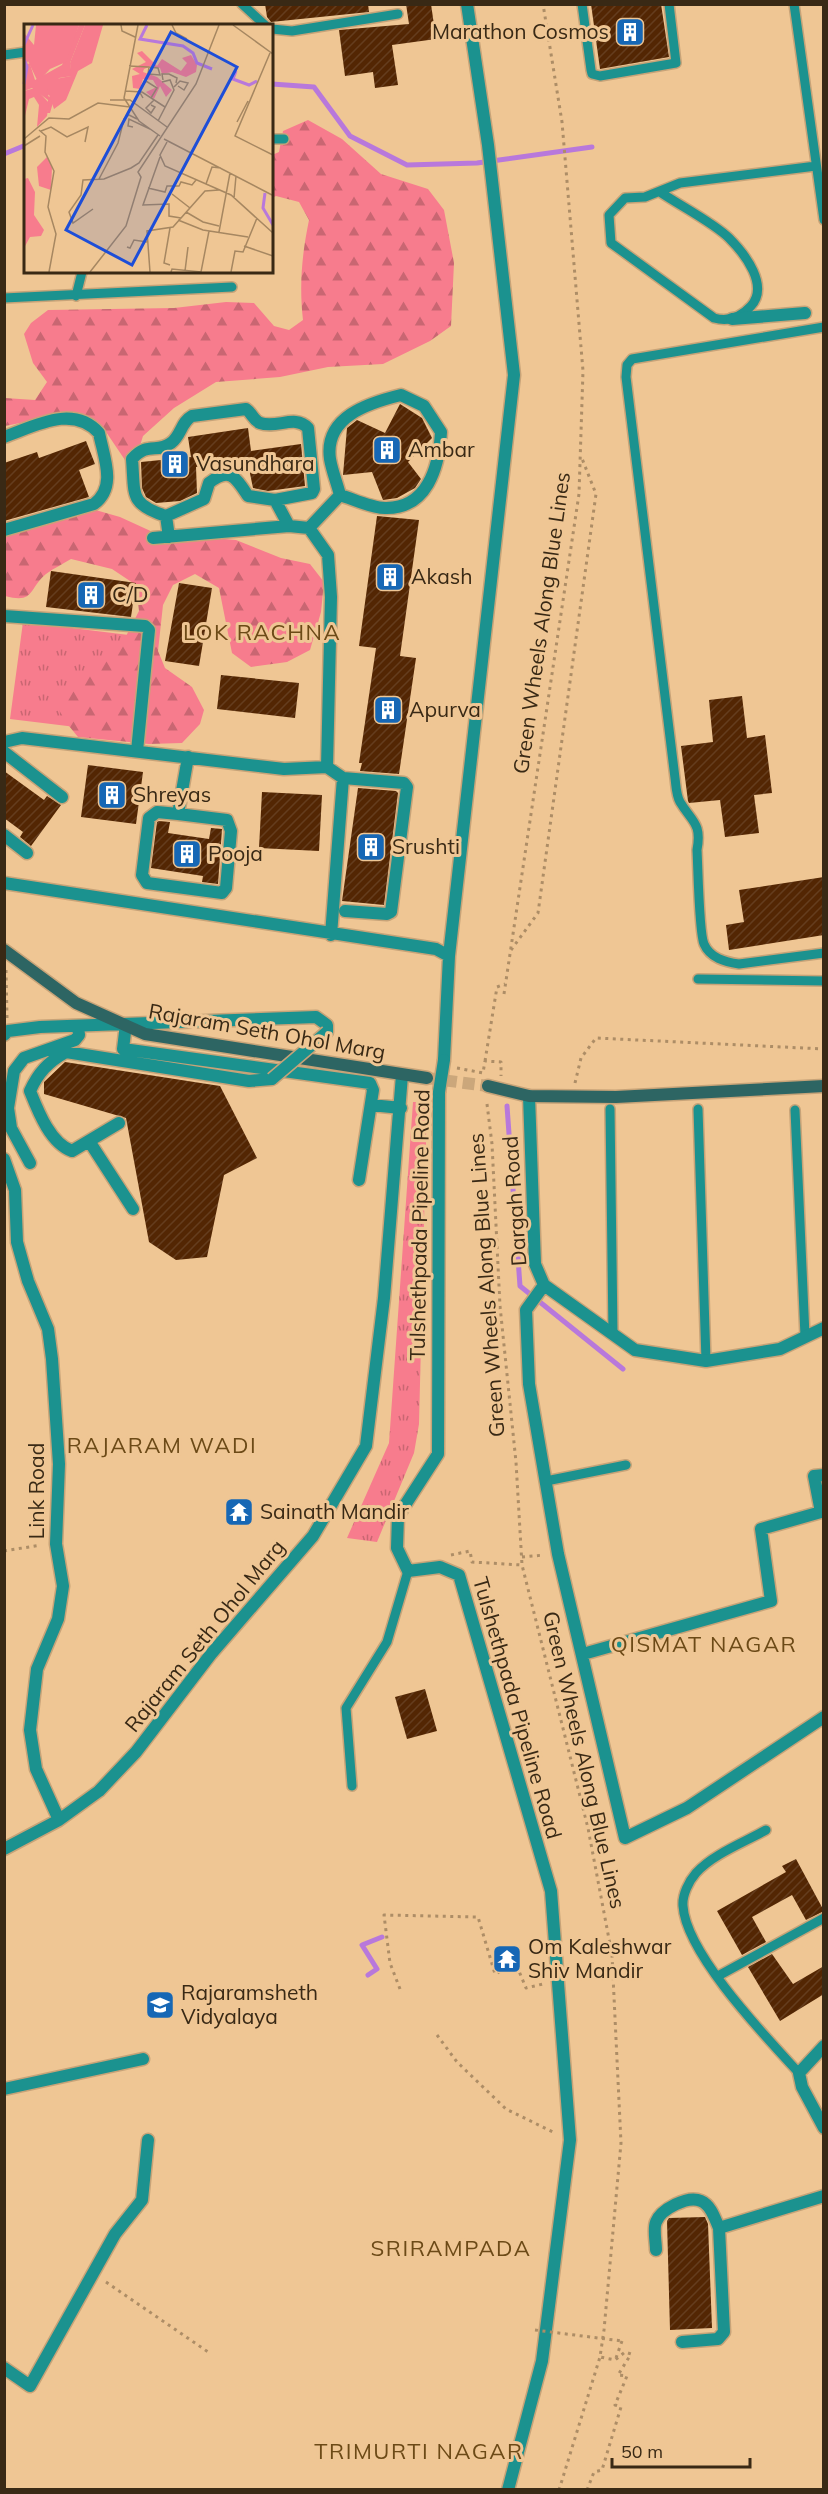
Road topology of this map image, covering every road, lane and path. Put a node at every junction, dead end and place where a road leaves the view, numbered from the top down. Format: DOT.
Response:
graph roads {
  1 [pos="242,4"];
  2 [pos="467,4"];
  3 [pos="543,4"];
  4 [pos="582,4"];
  5 [pos="669,4"];
  6 [pos="794,4"];
  7 [pos="398,14"];
  8 [pos="264,24"];
  9 [pos="273,28"];
  10 [pos="24,52"];
  11 [pos="4,55"];
  12 [pos="284,139"];
  13 [pos="273,140"];
  14 [pos="816,166"];
  15 [pos="660,192"];
  16 [pos="824,220"];
  17 [pos="82,273"];
  18 [pos="232,287"];
  19 [pos="76,296"];
  20 [pos="4,298"];
  21 [pos="805,313"];
  22 [pos="732,320"];
  23 [pos="824,327"];
  24 [pos="4,437"];
  25 [pos="580,453"];
  26 [pos="340,495"];
  27 [pos="275,500"];
  28 [pos="166,516"];
  29 [pos="289,526"];
  30 [pos="309,528"];
  31 [pos="4,530"];
  32 [pos="169,537"];
  33 [pos="153,538"];
  34 [pos="4,616"];
  35 [pos="4,742"];
  36 [pos="137,751"];
  37 [pos="4,752"];
  38 [pos="188,757"];
  39 [pos="327,767"];
  40 [pos="343,778"];
  41 [pos="62,797"];
  42 [pos="177,814"];
  43 [pos="4,835"];
  44 [pos="27,853"];
  45 [pos="4,883"];
  46 [pos="345,911"];
  47 [pos="332,934"];
  48 [pos="5,951"];
  49 [pos="510,951"];
  50 [pos="824,953"];
  51 [pos="449,956"];
  52 [pos="699,979"];
  53 [pos="824,981"];
  54 [pos="505,984"];
  55 [pos="504,994"];
  56 [pos="126,1024"];
  57 [pos="78,1026"];
  58 [pos="6,1034"];
  59 [pos="824,1049"];
  60 [pos="444,1060"];
  61 [pos="485,1061"];
  62 [pos="402,1076"];
  63 [pos="427,1078"];
  64 [pos="488,1086"];
  65 [pos="824,1086"];
  66 [pos="501,1090"];
  67 [pos="529,1096"];
  68 [pos="572,1097"];
  69 [pos="487,1104"];
  70 [pos="371,1105"];
  71 [pos="400,1108"];
  72 [pos="610,1109"];
  73 [pos="698,1109"];
  74 [pos="795,1110"];
  75 [pos="118,1123"];
  76 [pos="89,1141"];
  77 [pos="4,1158"];
  78 [pos="30,1163"];
  79 [pos="359,1180"];
  80 [pos="133,1209"];
  81 [pos="542,1288"];
  82 [pos="824,1328"];
  83 [pos="613,1333"];
  84 [pos="805,1336"];
  85 [pos="706,1361"];
  86 [pos="626,1465"];
  87 [pos="824,1475"];
  88 [pos="546,1481"];
  89 [pos="56,1544"];
  90 [pos="4,1551"];
  91 [pos="470,1551"];
  92 [pos="558,1554"];
  93 [pos="522,1557"];
  94 [pos="522,1565"];
  95 [pos="408,1571"];
  96 [pos="583,1654"];
  97 [pos="824,1718"];
  98 [pos="352,1786"];
  99 [pos="59,1820"];
  100 [pos="766,1830"];
  101 [pos="4,1849"];
  102 [pos="824,1918"];
  103 [pos="718,1976"];
  104 [pos="526,1988"];
  105 [pos="400,1989"];
  106 [pos="437,2035"];
  107 [pos="824,2046"];
  108 [pos="143,2059"];
  109 [pos="799,2073"];
  110 [pos="4,2089"];
  111 [pos="824,2128"];
  112 [pos="148,2140"];
  113 [pos="570,2140"];
  114 [pos="824,2196"];
  115 [pos="719,2228"];
  116 [pos="656,2250"];
  117 [pos="93,2273"];
  118 [pos="535,2330"];
  119 [pos="682,2342"];
  120 [pos="211,2354"];
  121 [pos="600,2358"];
  122 [pos="615,2360"];
  123 [pos="4,2368"];
  124 [pos="508,2490"];
  125 [pos="559,2490"];
  126 [pos="587,2490"];
  1 -- 8 [label="lane"];
  2 -- 51 [label="street, Tulshethpada Pipeline Road"];
  3 -- 25 [label="path, Green Wheels Along Blue Lines"];
  4 -- 5 [label="lane"];
  6 -- 14 [label="lane"];
  7 -- 9 [label="lane"];
  10 -- 11 [label="lane"];
  12 -- 13 [label="lane"];
  14 -- 15 [label="lane"];
  14 -- 16 [label="lane"];
  15 -- 22 [label="lane"];
  15 -- 22 [label="lane"];
  17 -- 19 [label="lane"];
  18 -- 19 [label="lane"];
  19 -- 20 [label="lane"];
  21 -- 22 [label="street"];
  23 -- 50 [label="lane"];
  24 -- 31 [label="street"];
  25 -- 49 [label="path, Green Wheels Along Blue Lines"];
  25 -- 49 [label="path"];
  26 -- 26 [label="street"];
  26 -- 30 [label="street"];
  27 -- 28 [label="street"];
  27 -- 28 [label="street"];
  27 -- 29 [label="street"];
  28 -- 32 [label="street"];
  29 -- 30 [label="street"];
  29 -- 32 [label="street"];
  30 -- 39 [label="street"];
  32 -- 33 [label="street"];
  34 -- 36 [label="street"];
  35 -- 36 [label="street"];
  36 -- 38 [label="street"];
  37 -- 41 [label="street"];
  38 -- 39 [label="street"];
  38 -- 42 [label="street"];
  39 -- 40 [label="street"];
  40 -- 46 [label="street"];
  40 -- 47 [label="street"];
  42 -- 42 [label="street"];
  43 -- 44 [label="street"];
  45 -- 47 [label="street"];
  47 -- 51 [label="street"];
  48 -- 56 [label="street, Rajaram Seth Ohol Marg"];
  48 -- 58 [label="path"];
  49 -- 54 [label="path, Green Wheels Along Blue Lines"];
  51 -- 60 [label="street, Tulshethpada Pipeline Road"];
  52 -- 53 [label="lane"];
  54 -- 55 [label="path, Green Wheels Along Blue Lines"];
  54 -- 61 [label="path"];
  56 -- 57 [label="street"];
  56 -- 62 [label="street, Rajaram Seth Ohol Marg"];
  56 -- 70 [label="street"];
  56 -- 76 [label="street, Rajaram Seth Ohol Marg, bridge"];
  57 -- 58 [label="street"];
  57 -- 78 [label="street"];
  59 -- 68 [label="path"];
  60 -- 61 [label="path"];
  60 -- 95 [label="street, Tulshethpada Pipeline Road, bridge"];
  61 -- 66 [label="path"];
  62 -- 63 [label="street, Rajaram Seth Ohol Marg"];
  62 -- 71 [label="street, Rajaram Seth Ohol Marg"];
  64 -- 66 [label="street"];
  65 -- 68 [label="street"];
  66 -- 67 [label="street"];
  67 -- 68 [label="street"];
  67 -- 81 [label="street, Dargah Road"];
  69 -- 93 [label="path, Green Wheels Along Blue Lines"];
  70 -- 71 [label="street"];
  70 -- 79 [label="street"];
  71 -- 99 [label="street, Rajaram Seth Ohol Marg"];
  72 -- 83 [label="lane"];
  73 -- 85 [label="lane"];
  74 -- 84 [label="lane"];
  75 -- 76 [label="street"];
  76 -- 80 [label="street"];
  77 -- 89 [label="street, Link Road"];
  81 -- 83 [label="street, Dargah Road"];
  81 -- 88 [label="street"];
  82 -- 84 [label="street, Dargah Road"];
  83 -- 85 [label="street, Dargah Road"];
  84 -- 85 [label="street, Dargah Road"];
  86 -- 88 [label="lane"];
  87 -- 96 [label="street"];
  88 -- 92 [label="street"];
  89 -- 90 [label="path"];
  89 -- 99 [label="street, Link Road"];
  91 -- 94 [label="path"];
  92 -- 93 [label="path"];
  92 -- 96 [label="street"];
  93 -- 94 [label="path, Green Wheels Along Blue Lines"];
  94 -- 121 [label="path, Green Wheels Along Blue Lines"];
  95 -- 98 [label="lane"];
  95 -- 113 [label="street, Tulshethpada Pipeline Road"];
  96 -- 97 [label="street"];
  99 -- 101 [label="street, Rajaram Seth Ohol Marg"];
  100 -- 103 [label="lane"];
  102 -- 103 [label="lane"];
  103 -- 109 [label="lane"];
  104 -- 105 [label="path"];
  106 -- 113 [label="path"];
  107 -- 109 [label="street"];
  108 -- 110 [label="street"];
  109 -- 111 [label="street"];
  112 -- 117 [label="street"];
  113 -- 124 [label="street, Tulshethpada Pipeline Road"];
  114 -- 115 [label="street"];
  115 -- 116 [label="street"];
  115 -- 119 [label="street"];
  117 -- 120 [label="path"];
  117 -- 123 [label="street"];
  118 -- 122 [label="path, bridge"];
  121 -- 122 [label="path"];
  121 -- 125 [label="path, Green Wheels Along Blue Lines"];
  122 -- 126 [label="path"];
}
